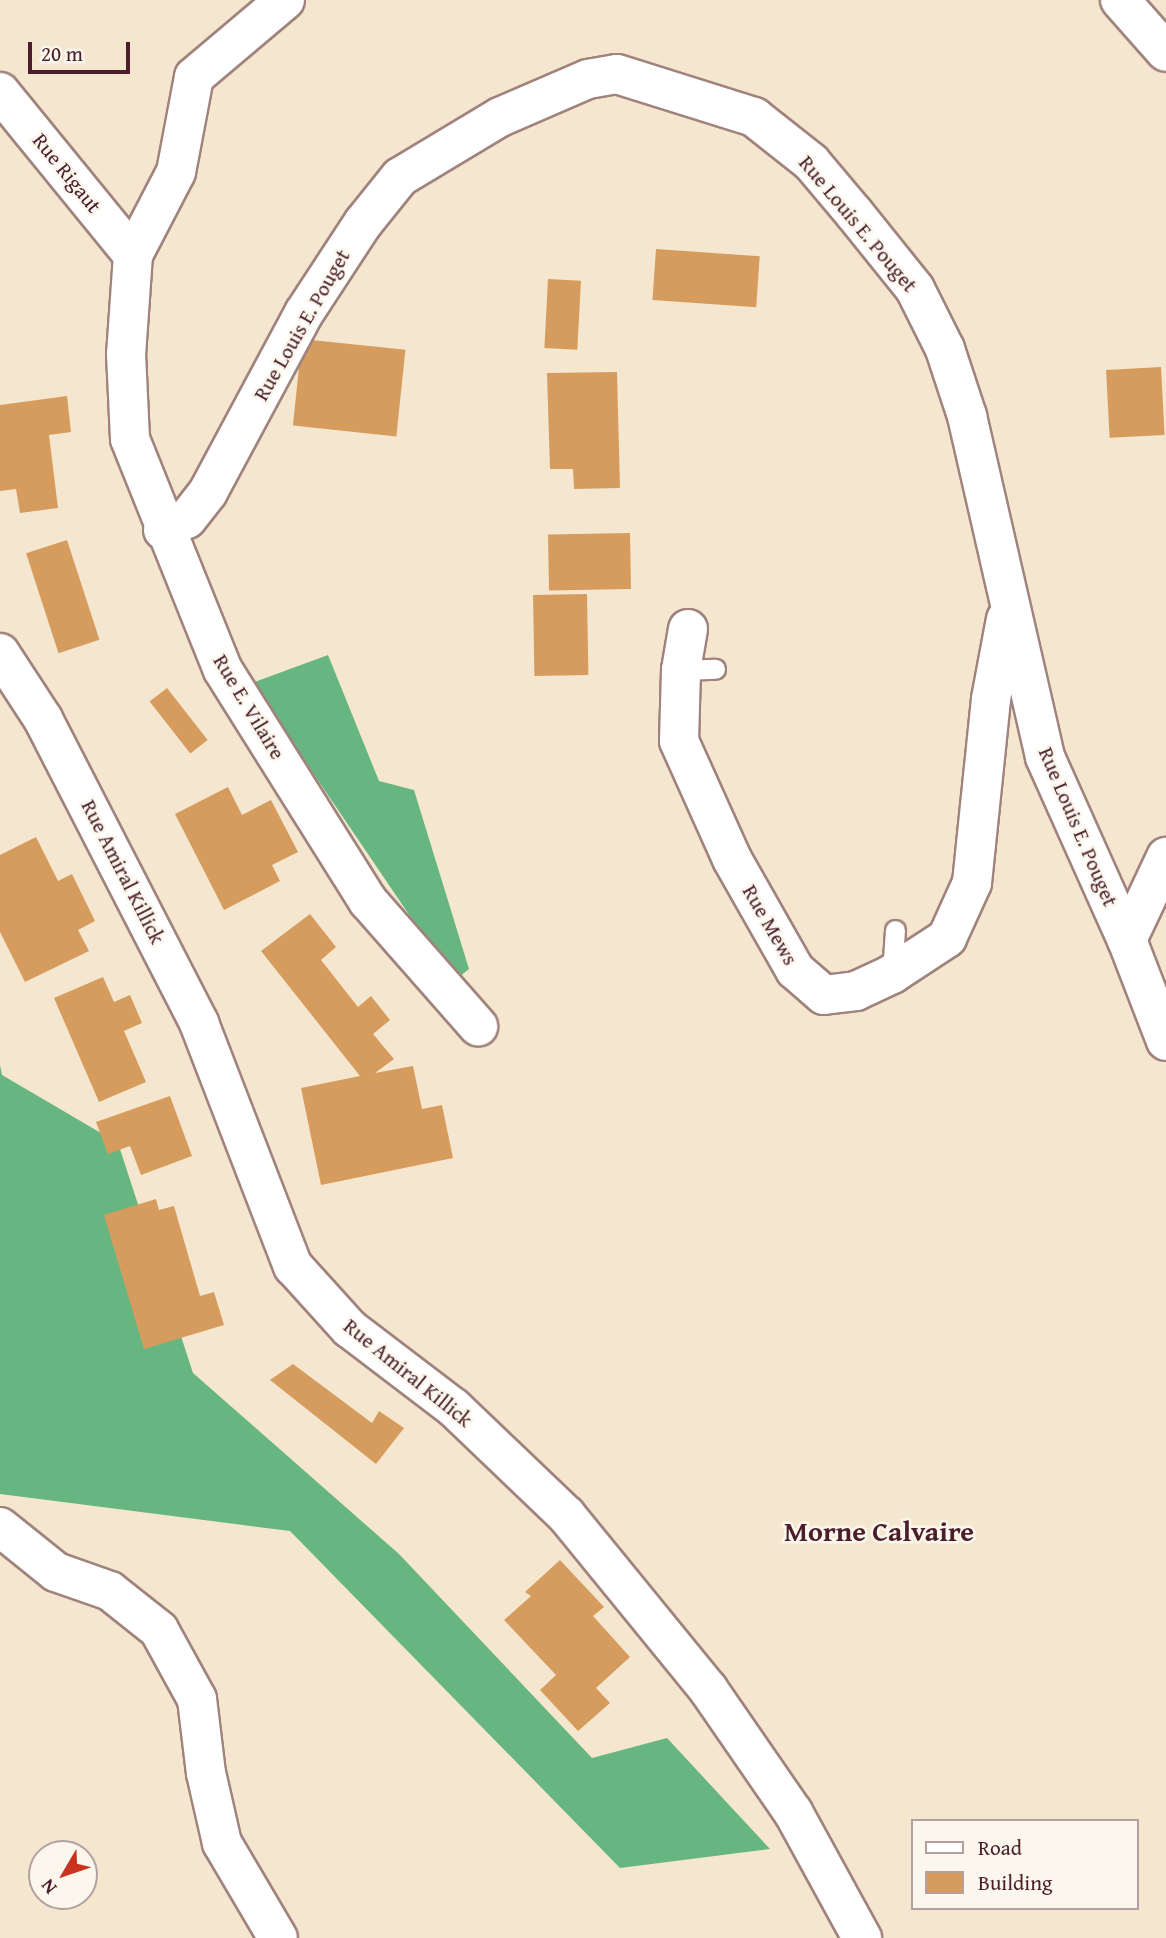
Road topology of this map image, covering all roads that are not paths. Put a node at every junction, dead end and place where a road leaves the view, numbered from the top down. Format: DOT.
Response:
graph roads {
  1 [pos="285,0"];
  2 [pos="1120,0"];
  3 [pos="1166,52"];
  4 [pos="0,92"];
  5 [pos="133,255"];
  6 [pos="163,530"];
  7 [pos="1009,603"];
  8 [pos="688,629"];
  9 [pos="0,653"];
  10 [pos="1166,857"];
  11 [pos="895,930"];
  12 [pos="1128,940"];
  13 [pos="892,974"];
  14 [pos="478,1026"];
  15 [pos="1166,1041"];
  16 [pos="0,1527"];
  17 [pos="278,1938"];
  18 [pos="862,1938"];
  1 -- 5 [label="street"];
  2 -- 3 [label="street"];
  4 -- 5 [label="street, Rue Rigaut"];
  5 -- 6 [label="street, Rue E. Vilaire"];
  6 -- 7 [label="street, Rue Louis E. Pouget"];
  6 -- 14 [label="street, Rue E. Vilaire"];
  7 -- 12 [label="street, Rue Louis E. Pouget"];
  7 -- 13 [label="street, Rue Mews"];
  8 -- 13 [label="street, Rue Mews"];
  9 -- 18 [label="street, Rue Amiral Killick"];
  10 -- 12 [label="street"];
  11 -- 13 [label="lane"];
  12 -- 15 [label="street, Rue Louis E. Pouget"];
  16 -- 17 [label="street"];
}
